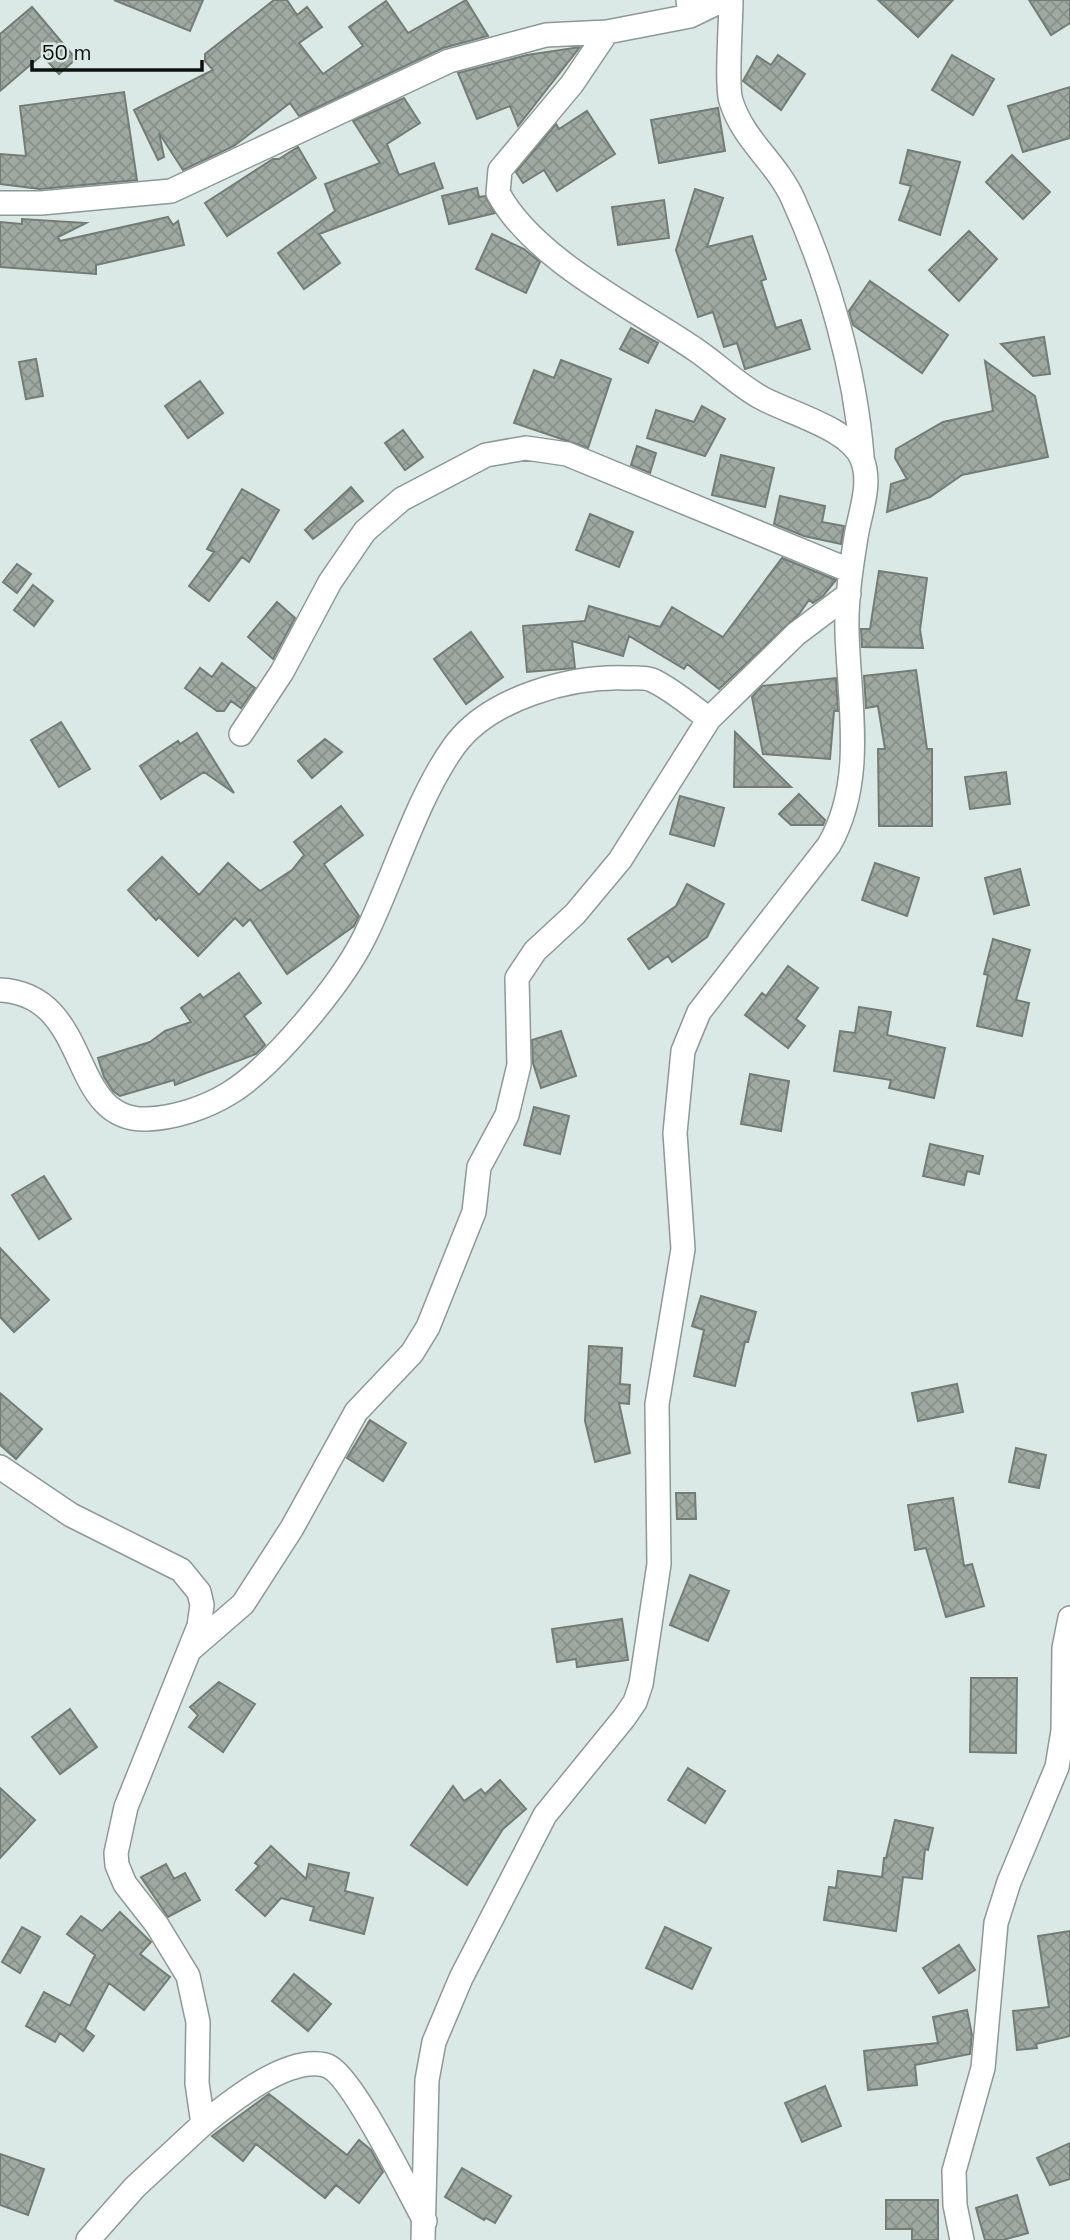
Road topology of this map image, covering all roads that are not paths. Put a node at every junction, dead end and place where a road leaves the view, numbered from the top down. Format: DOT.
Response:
graph roads {
  1 [pos="723,0"];
  2 [pos="731,0"];
  3 [pos="689,8"];
  4 [pos="607,32"];
  5 [pos="0,203"];
  6 [pos="862,456"];
  7 [pos="850,583"];
  8 [pos="709,719"];
  9 [pos="241,734"];
  10 [pos="0,990"];
  11 [pos="0,1467"];
  12 [pos="1070,1618"];
  13 [pos="191,1649"];
  14 [pos="203,2124"];
  15 [pos="424,2230"];
  16 [pos="88,2240"];
  17 [pos="962,2240"];
  1 -- 3 [label="street"];
  2 -- 6 [label="street"];
  3 -- 4 [label="street"];
  4 -- 5 [label="street"];
  4 -- 6 [label="street"];
  6 -- 7 [label="street"];
  7 -- 8 [label="street"];
  7 -- 9 [label="street"];
  7 -- 15 [label="street"];
  8 -- 10 [label="street"];
  8 -- 13 [label="street"];
  11 -- 13 [label="street"];
  12 -- 17 [label="street"];
  13 -- 14 [label="street"];
  14 -- 15 [label="street"];
  14 -- 16 [label="street"];
}
